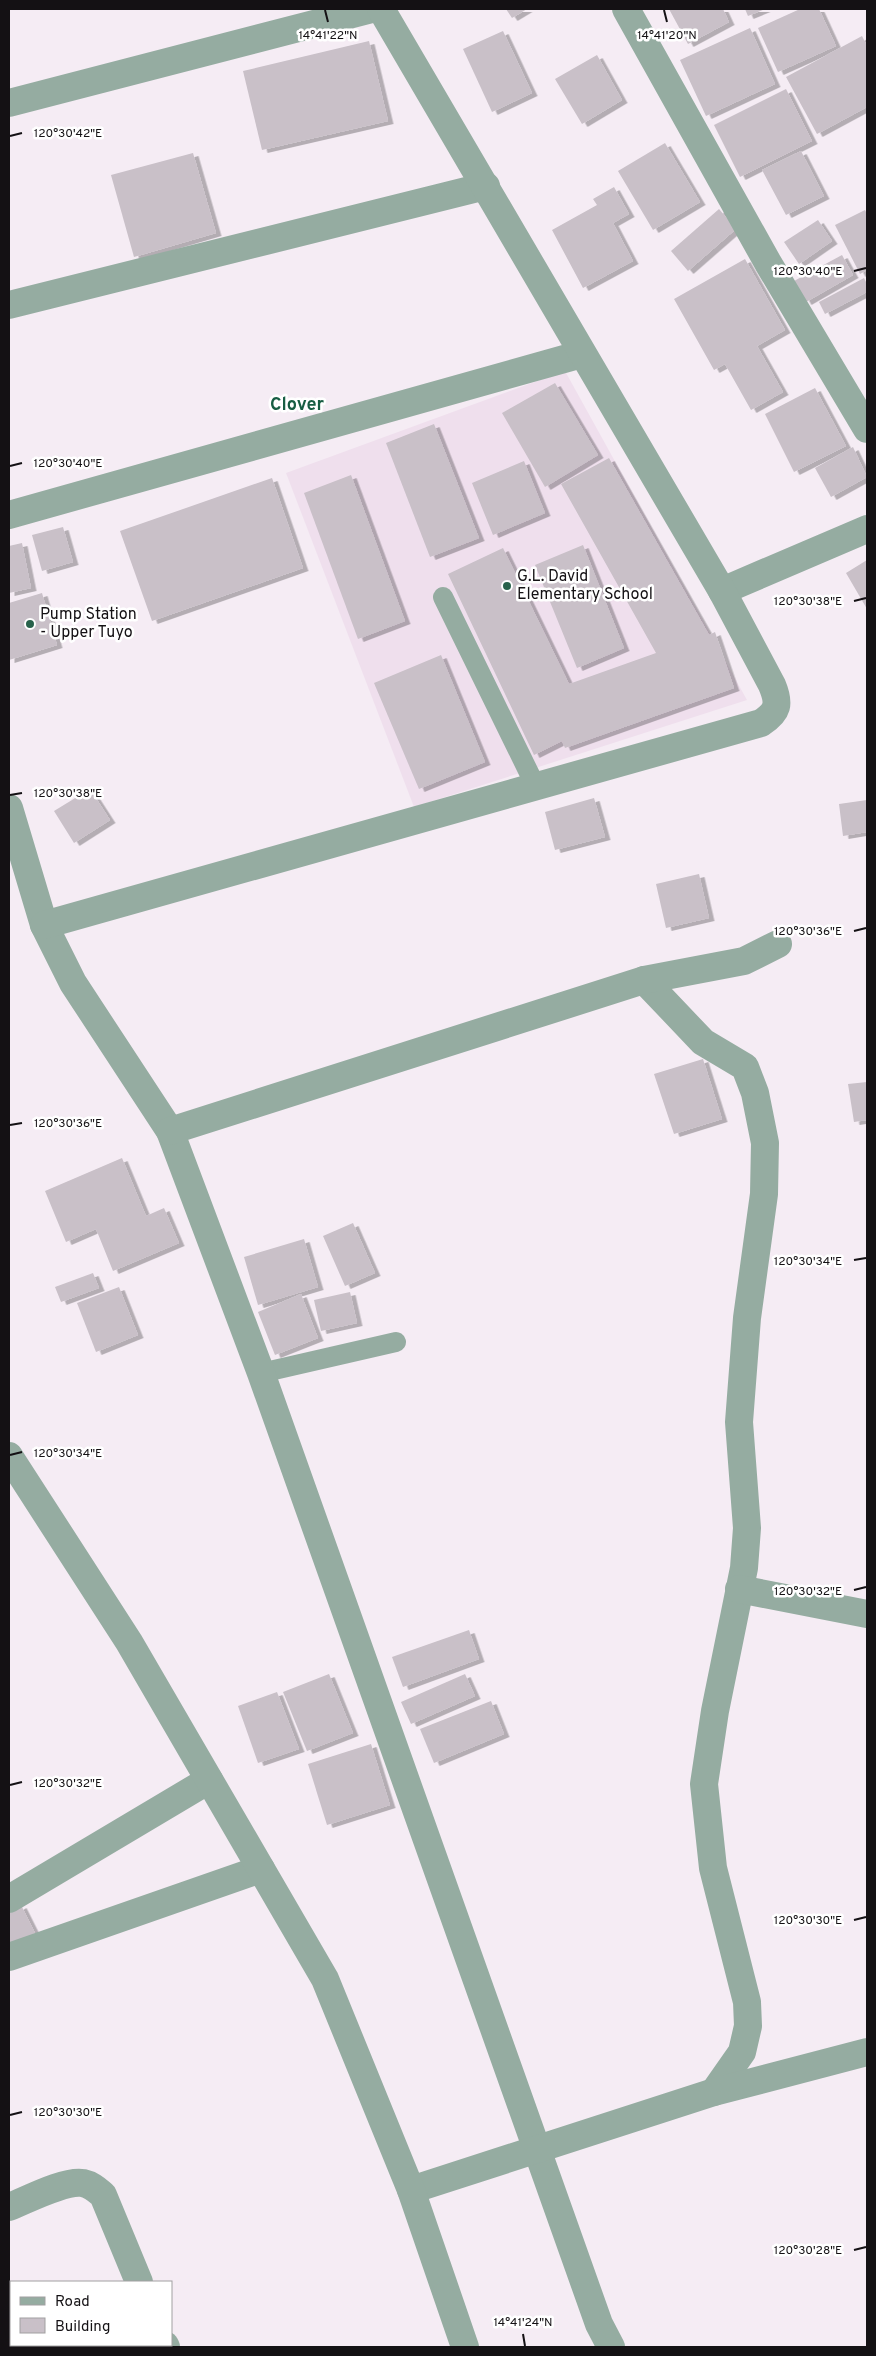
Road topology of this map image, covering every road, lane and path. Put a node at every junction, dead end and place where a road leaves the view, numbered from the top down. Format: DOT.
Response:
graph roads {
  1 [pos="372,9"];
  2 [pos="381,9"];
  3 [pos="626,9"];
  4 [pos="9,103"];
  5 [pos="486,186"];
  6 [pos="9,305"];
  7 [pos="582,354"];
  8 [pos="867,429"];
  9 [pos="9,515"];
  10 [pos="867,529"];
  11 [pos="722,590"];
  12 [pos="443,597"];
  13 [pos="536,787"];
  14 [pos="9,808"];
  15 [pos="44,925"];
  16 [pos="778,944"];
  17 [pos="644,980"];
  18 [pos="170,1131"];
  19 [pos="396,1342"];
  20 [pos="260,1373"];
  21 [pos="9,1456"];
  22 [pos="739,1589"];
  23 [pos="867,1614"];
  24 [pos="209,1780"];
  25 [pos="261,1869"];
  26 [pos="9,1899"];
  27 [pos="9,1956"];
  28 [pos="867,2052"];
  29 [pos="714,2092"];
  30 [pos="538,2149"];
  31 [pos="411,2190"];
  32 [pos="9,2207"];
  33 [pos="139,2281"];
  34 [pos="465,2347"];
  35 [pos="610,2347"];
  1 -- 4 [label="street"];
  2 -- 5 [label="street"];
  3 -- 8 [label="street"];
  5 -- 6 [label="street"];
  5 -- 7 [label="street"];
  7 -- 9 [label="street"];
  7 -- 11 [label="street"];
  10 -- 11 [label="street"];
  11 -- 13 [label="street"];
  12 -- 13 [label="lane"];
  13 -- 15 [label="street"];
  14 -- 15 [label="street"];
  15 -- 18 [label="street"];
  16 -- 17 [label="street"];
  17 -- 18 [label="street"];
  17 -- 22 [label="street"];
  18 -- 20 [label="street"];
  19 -- 20 [label="lane"];
  20 -- 30 [label="street"];
  21 -- 24 [label="street"];
  22 -- 23 [label="street"];
  22 -- 29 [label="street"];
  24 -- 25 [label="street"];
  24 -- 26 [label="street"];
  25 -- 27 [label="street"];
  25 -- 31 [label="street"];
  28 -- 29 [label="street"];
  29 -- 30 [label="street"];
  30 -- 31 [label="street"];
  30 -- 35 [label="street"];
  31 -- 34 [label="street"];
  32 -- 33 [label="street"];
}
